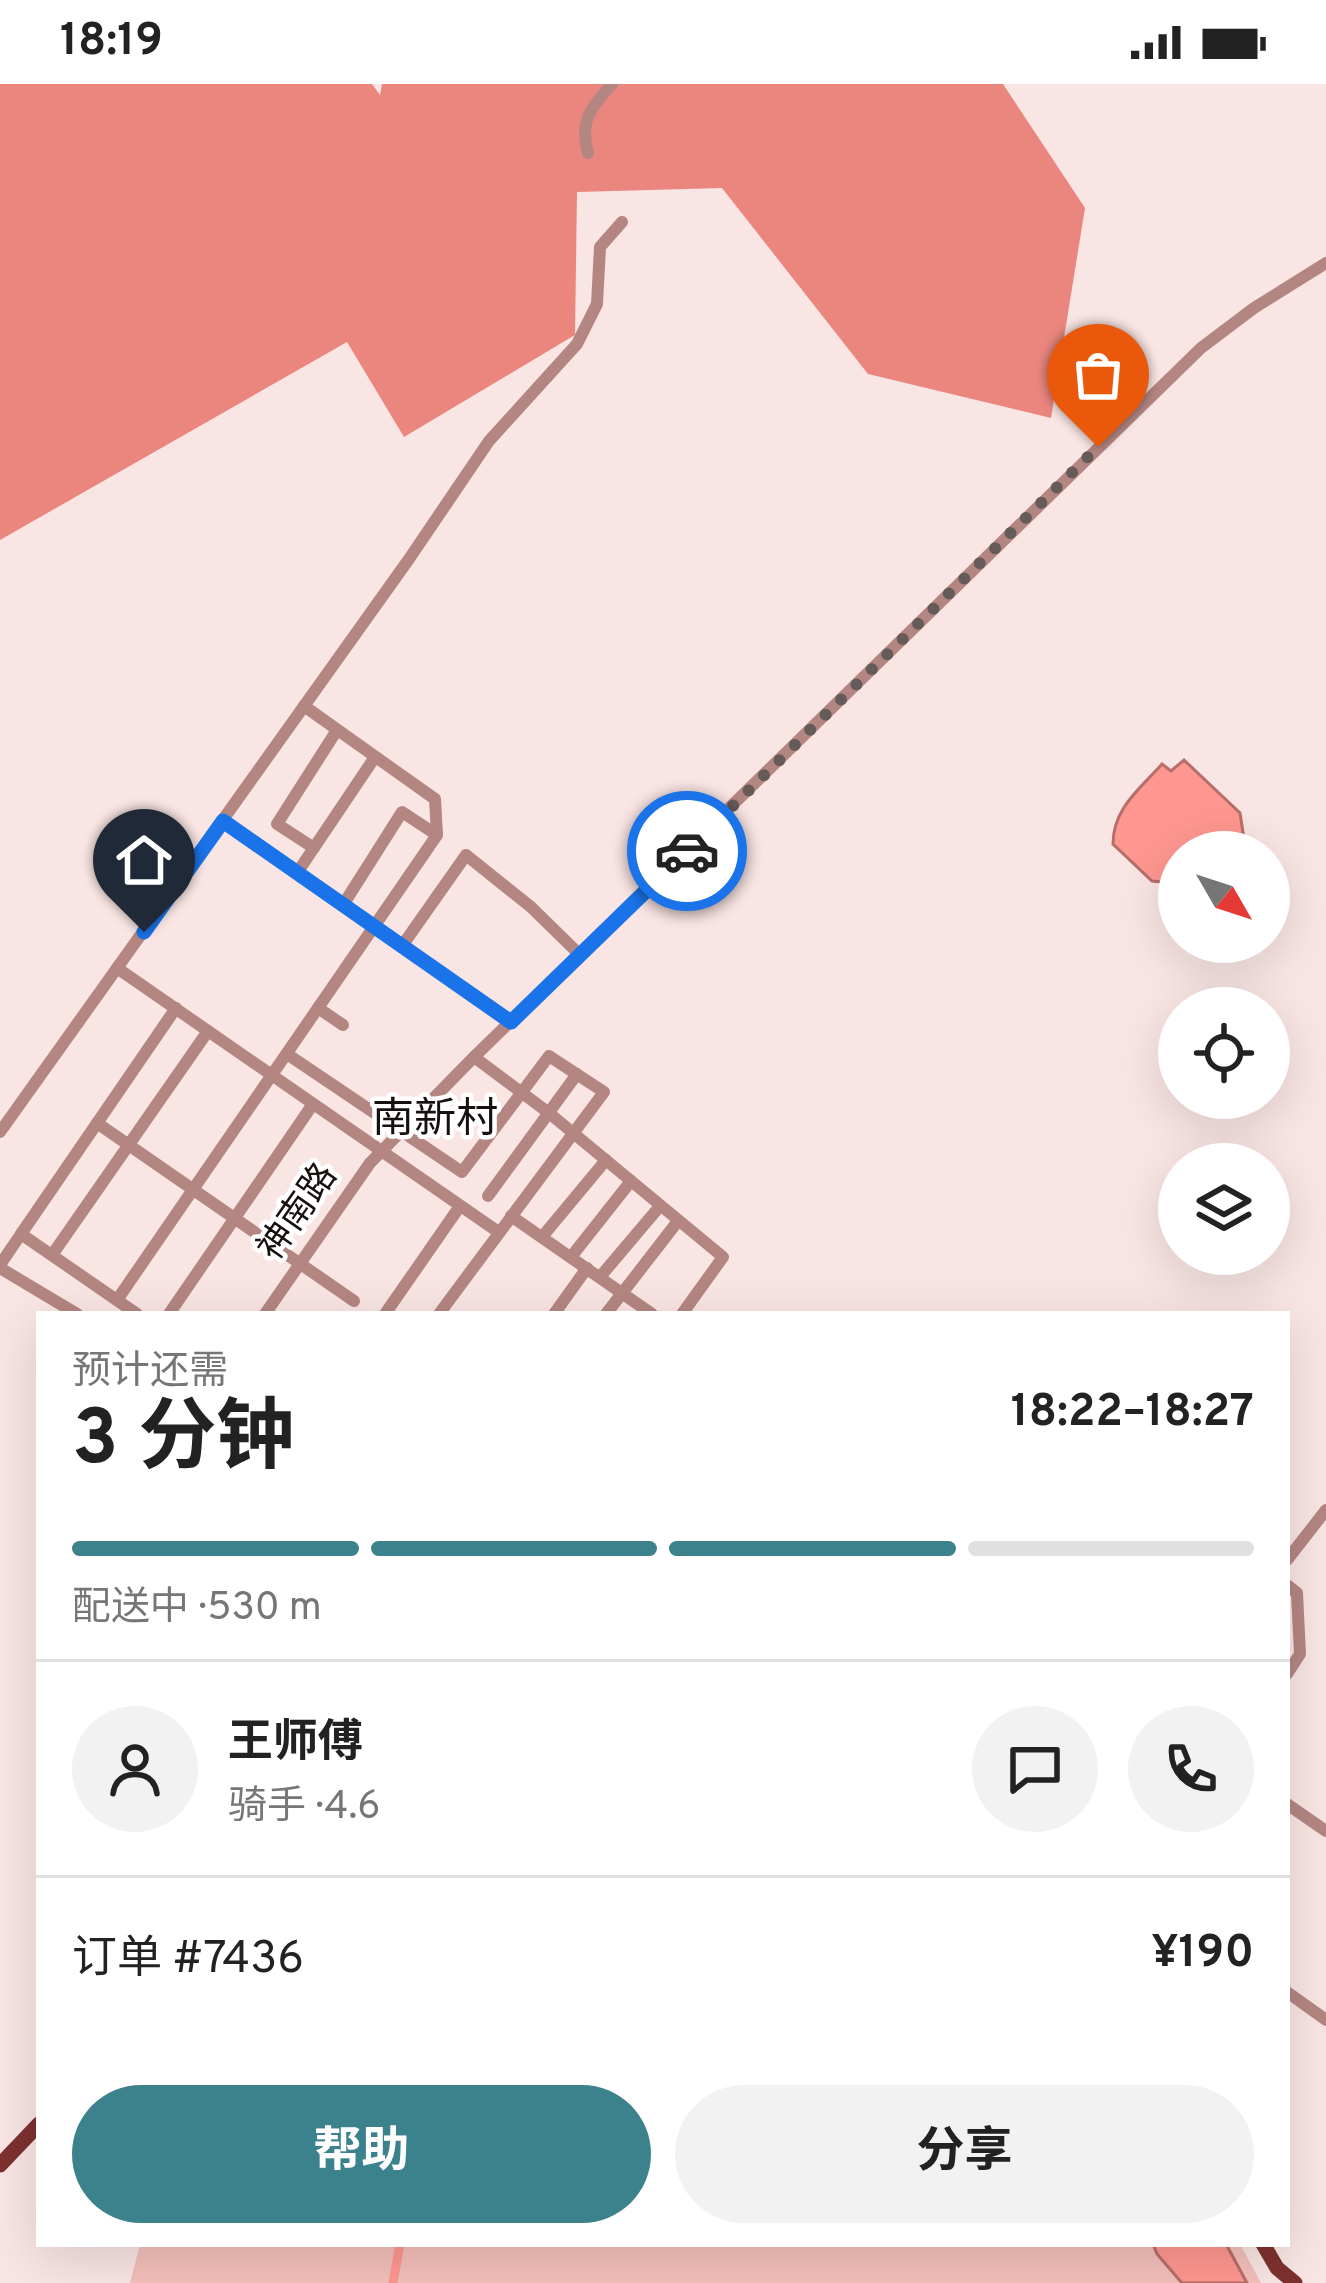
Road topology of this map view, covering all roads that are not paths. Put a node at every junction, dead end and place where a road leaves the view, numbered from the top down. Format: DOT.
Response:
graph roads {
  1 [pos="612,84"];
  2 [pos="589,153"];
  3 [pos="622,222"];
  4 [pos="1326,263"];
  5 [pos="304,706"];
  6 [pos="337,730"];
  7 [pos="375,757"];
  8 [pos="223,821"];
  9 [pos="437,835"];
  10 [pos="314,848"];
  11 [pos="297,873"];
  12 [pos="343,905"];
  13 [pos="374,926"];
  14 [pos="401,946"];
  15 [pos="580,955"];
  16 [pos="117,968"];
  17 [pos="318,1008"];
  18 [pos="176,1009"];
  19 [pos="511,1022"];
  20 [pos="343,1025"];
  21 [pos="208,1031"];
  22 [pos="287,1054"];
  23 [pos="474,1057"];
  24 [pos="578,1074"];
  25 [pos="272,1075"];
  26 [pos="523,1091"];
  27 [pos="313,1104"];
  28 [pos="549,1113"];
  29 [pos="97,1124"];
  30 [pos="400,1131"];
  31 [pos="0,1132"];
  32 [pos="574,1132"];
  33 [pos="129,1145"];
  34 [pos="381,1151"];
  35 [pos="606,1160"];
  36 [pos="631,1181"];
  37 [pos="193,1190"];
  38 [pos="488,1196"];
  39 [pos="460,1206"];
  40 [pos="660,1206"];
  41 [pos="511,1216"];
  42 [pos="234,1219"];
  43 [pos="678,1221"];
  44 [pos="497,1231"];
  45 [pos="22,1234"];
  46 [pos="542,1237"];
  47 [pos="52,1255"];
  48 [pos="571,1257"];
  49 [pos="300,1264"];
  50 [pos="0,1266"];
  51 [pos="587,1268"];
  52 [pos="600,1277"];
  53 [pos="621,1292"];
  54 [pos="656,1294"];
  55 [pos="117,1300"];
  56 [pos="354,1301"];
  57 [pos="72,1311"];
  58 [pos="133,1311"];
  59 [pos="171,1311"];
  60 [pos="267,1311"];
  61 [pos="387,1311"];
  62 [pos="441,1311"];
  63 [pos="556,1311"];
  64 [pos="608,1311"];
  65 [pos="645,1311"];
  66 [pos="647,1311"];
  67 [pos="684,1311"];
  68 [pos="1326,1510"];
  69 [pos="1290,1556"];
  70 [pos="1290,1587"];
  71 [pos="1290,1669"];
  72 [pos="1290,1806"];
  73 [pos="1326,1831"];
  74 [pos="1290,1994"];
  75 [pos="1326,2020"];
  76 [pos="36,2128"];
  77 [pos="0,2165"];
  78 [pos="1265,2247"];
  79 [pos="1295,2283"];
  1 -- 2 [label="street"];
  3 -- 5 [label="street"];
  4 -- 15 [label="street, 神南路"];
  5 -- 6 [label="street"];
  5 -- 8 [label="street"];
  6 -- 7 [label="street"];
  6 -- 10 [label="street"];
  7 -- 9 [label="street"];
  7 -- 10 [label="street"];
  8 -- 11 [label="street"];
  8 -- 16 [label="street"];
  9 -- 12 [label="street"];
  9 -- 13 [label="street"];
  10 -- 11 [label="street"];
  11 -- 12 [label="street"];
  12 -- 13 [label="street"];
  13 -- 14 [label="street"];
  13 -- 17 [label="street"];
  14 -- 15 [label="street"];
  14 -- 19 [label="street"];
  15 -- 19 [label="street, 神南路"];
  16 -- 18 [label="street"];
  16 -- 31 [label="street"];
  17 -- 20 [label="street"];
  17 -- 22 [label="street"];
  18 -- 21 [label="street"];
  18 -- 29 [label="street"];
  19 -- 23 [label="street, 神南路"];
  21 -- 25 [label="street"];
  21 -- 33 [label="street"];
  22 -- 25 [label="street"];
  22 -- 30 [label="street"];
  23 -- 26 [label="street"];
  23 -- 30 [label="street, 神南路"];
  24 -- 26 [label="street"];
  24 -- 28 [label="street"];
  24 -- 32 [label="street"];
  25 -- 27 [label="street"];
  25 -- 37 [label="street"];
  26 -- 28 [label="street"];
  26 -- 30 [label="street"];
  27 -- 34 [label="street"];
  27 -- 42 [label="street"];
  28 -- 32 [label="street"];
  28 -- 38 [label="street"];
  29 -- 33 [label="street"];
  29 -- 45 [label="street"];
  30 -- 34 [label="street, 神南路"];
  32 -- 35 [label="street"];
  32 -- 41 [label="street"];
  33 -- 37 [label="street"];
  33 -- 47 [label="street"];
  34 -- 39 [label="street"];
  34 -- 49 [label="street, 神南路"];
  35 -- 36 [label="street"];
  35 -- 46 [label="street"];
  36 -- 40 [label="street"];
  36 -- 48 [label="street"];
  37 -- 42 [label="street"];
  37 -- 55 [label="street"];
  39 -- 44 [label="street"];
  39 -- 61 [label="street"];
  40 -- 43 [label="street"];
  40 -- 52 [label="street"];
  41 -- 44 [label="street"];
  41 -- 46 [label="street"];
  42 -- 49 [label="street"];
  42 -- 59 [label="street"];
  43 -- 53 [label="street"];
  43 -- 67 [label="street"];
  44 -- 62 [label="street"];
  45 -- 47 [label="street"];
  45 -- 50 [label="street"];
  46 -- 48 [label="street"];
  47 -- 55 [label="street"];
  48 -- 51 [label="street"];
  49 -- 56 [label="street"];
  49 -- 60 [label="street, 神南路"];
  50 -- 57 [label="street"];
  51 -- 52 [label="street"];
  51 -- 63 [label="street"];
  52 -- 53 [label="street"];
  53 -- 64 [label="street"];
  53 -- 65 [label="street"];
  54 -- 66 [label="street"];
  55 -- 58 [label="street"];
  68 -- 69 [label="street"];
  70 -- 71 [label="street"];
  72 -- 73 [label="street"];
  74 -- 75 [label="street"];
  76 -- 77 [label="main road"];
  78 -- 79 [label="main road"];
}
